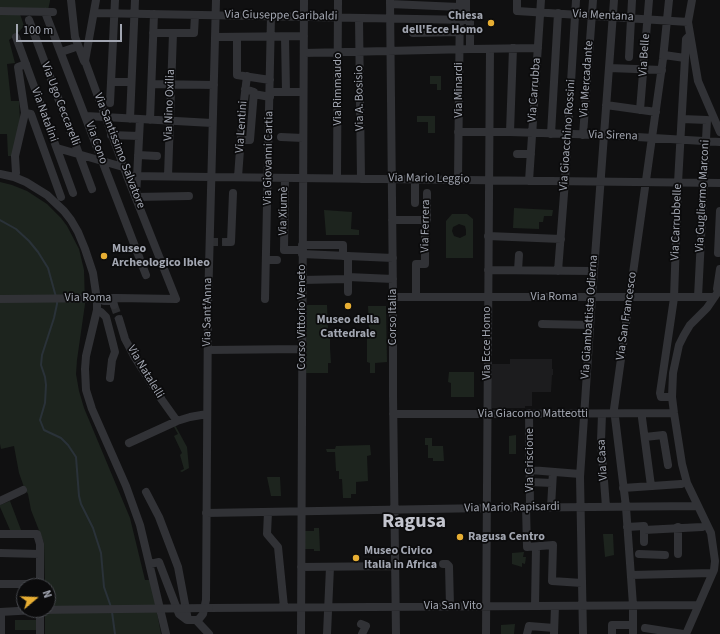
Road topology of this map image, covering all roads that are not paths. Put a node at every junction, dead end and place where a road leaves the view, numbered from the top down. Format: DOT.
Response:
graph roads {
  1 [pos="71,0"];
  2 [pos="96,0"];
  3 [pos="115,0"];
  4 [pos="135,0"];
  5 [pos="216,0"];
  6 [pos="304,0"];
  7 [pos="338,0"];
  8 [pos="466,0"];
  9 [pos="517,0"];
  10 [pos="541,0"];
  11 [pos="576,0"];
  12 [pos="593,0"];
  13 [pos="614,0"];
  14 [pos="632,0"];
  15 [pos="649,0"];
  16 [pos="669,0"];
  17 [pos="692,0"];
  18 [pos="390,2"];
  19 [pos="417,3"];
  20 [pos="444,3"];
  21 [pos="460,4"];
  22 [pos="0,11"];
  23 [pos="540,12"];
  24 [pos="94,13"];
  25 [pos="114,13"];
  26 [pos="558,13"];
  27 [pos="135,14"];
  28 [pos="154,14"];
  29 [pos="195,15"];
  30 [pos="216,15"];
  31 [pos="575,15"];
  32 [pos="271,16"];
  33 [pos="591,16"];
  34 [pos="304,17"];
  35 [pos="338,17"];
  36 [pos="612,17"];
  37 [pos="359,18"];
  38 [pos="390,18"];
  39 [pos="630,18"];
  40 [pos="647,19"];
  41 [pos="29,20"];
  42 [pos="465,20"];
  43 [pos="668,21"];
  44 [pos="688,22"];
  45 [pos="459,32"];
  46 [pos="153,33"];
  47 [pos="173,33"];
  48 [pos="413,33"];
  49 [pos="690,35"];
  50 [pos="304,36"];
  51 [pos="16,37"];
  52 [pos="215,37"];
  53 [pos="237,37"];
  54 [pos="271,37"];
  55 [pos="285,37"];
  56 [pos="80,48"];
  57 [pos="510,48"];
  58 [pos="538,48"];
  59 [pos="465,49"];
  60 [pos="490,50"];
  61 [pos="391,51"];
  62 [pos="61,52"];
  63 [pos="338,52"];
  64 [pos="359,52"];
  65 [pos="304,53"];
  66 [pos="664,55"];
  67 [pos="628,56"];
  68 [pos="685,58"];
  69 [pos="26,64"];
  70 [pos="609,68"];
  71 [pos="644,69"];
  72 [pos="662,70"];
  73 [pos="247,76"];
  74 [pos="270,80"];
  75 [pos="130,81"];
  76 [pos="111,82"];
  77 [pos="152,83"];
  78 [pos="171,84"];
  79 [pos="214,85"];
  80 [pos="245,89"];
  81 [pos="286,92"];
  82 [pos="304,92"];
  83 [pos="254,94"];
  84 [pos="270,94"];
  85 [pos="110,102"];
  86 [pos="606,105"];
  87 [pos="640,110"];
  88 [pos="656,112"];
  89 [pos="25,113"];
  90 [pos="86,116"];
  91 [pos="105,117"];
  92 [pos="128,118"];
  93 [pos="140,119"];
  94 [pos="682,119"];
  95 [pos="151,120"];
  96 [pos="170,121"];
  97 [pos="212,123"];
  98 [pos="458,132"];
  99 [pos="489,132"];
  100 [pos="510,132"];
  101 [pos="720,132"];
  102 [pos="533,133"];
  103 [pos="551,134"];
  104 [pos="568,134"];
  105 [pos="111,135"];
  106 [pos="583,135"];
  107 [pos="604,135"];
  108 [pos="136,136"];
  109 [pos="281,137"];
  110 [pos="303,138"];
  111 [pos="652,138"];
  112 [pos="241,140"];
  113 [pos="680,140"];
  114 [pos="706,141"];
  115 [pos="720,142"];
  116 [pos="57,148"];
  117 [pos="79,154"];
  118 [pos="517,154"];
  119 [pos="531,154"];
  120 [pos="141,155"];
  121 [pos="157,156"];
  122 [pos="102,161"];
  123 [pos="123,167"];
  124 [pos="0,174"];
  125 [pos="126,176"];
  126 [pos="137,176"];
  127 [pos="168,176"];
  128 [pos="14,177"];
  129 [pos="211,177"];
  130 [pos="238,177"];
  131 [pos="268,178"];
  132 [pos="285,178"];
  133 [pos="303,178"];
  134 [pos="337,178"];
  135 [pos="361,179"];
  136 [pos="392,179"];
  137 [pos="415,179"];
  138 [pos="458,180"];
  139 [pos="489,180"];
  140 [pos="529,181"];
  141 [pos="565,181"];
  142 [pos="600,182"];
  143 [pos="646,182"];
  144 [pos="678,182"];
  145 [pos="704,183"];
  146 [pos="720,183"];
  147 [pos="426,186"];
  148 [pos="92,189"];
  149 [pos="73,193"];
  150 [pos="233,193"];
  151 [pos="189,196"];
  152 [pos="61,197"];
  153 [pos="136,197"];
  154 [pos="415,203"];
  155 [pos="720,211"];
  156 [pos="392,220"];
  157 [pos="425,220"];
  158 [pos="720,221"];
  159 [pos="488,236"];
  160 [pos="560,239"];
  161 [pos="226,242"];
  162 [pos="302,250"];
  163 [pos="718,252"];
  164 [pos="519,255"];
  165 [pos="345,256"];
  166 [pos="393,258"];
  167 [pos="266,260"];
  168 [pos="277,260"];
  169 [pos="720,269"];
  170 [pos="488,270"];
  171 [pos="518,270"];
  172 [pos="558,270"];
  173 [pos="594,271"];
  174 [pos="146,275"];
  175 [pos="348,278"];
  176 [pos="393,279"];
  177 [pos="302,280"];
  178 [pos="348,292"];
  179 [pos="718,293"];
  180 [pos="592,296"];
  181 [pos="393,297"];
  182 [pos="416,297"];
  183 [pos="488,297"];
  184 [pos="698,297"];
  185 [pos="0,298"];
  186 [pos="630,298"];
  187 [pos="674,298"];
  188 [pos="176,299"];
  189 [pos="265,299"];
  190 [pos="97,300"];
  191 [pos="116,302"];
  192 [pos="97,310"];
  193 [pos="119,319"];
  194 [pos="542,324"];
  195 [pos="590,325"];
  196 [pos="302,349"];
  197 [pos="208,350"];
  198 [pos="110,378"];
  199 [pos="672,397"];
  200 [pos="529,413"];
  201 [pos="615,413"];
  202 [pos="674,413"];
  203 [pos="207,414"];
  204 [pos="393,414"];
  205 [pos="487,414"];
  206 [pos="584,414"];
  207 [pos="602,414"];
  208 [pos="642,418"];
  209 [pos="177,421"];
  210 [pos="645,437"];
  211 [pos="129,443"];
  212 [pos="668,465"];
  213 [pos="530,470"];
  214 [pos="553,472"];
  215 [pos="580,474"];
  216 [pos="530,482"];
  217 [pos="552,483"];
  218 [pos="681,484"];
  219 [pos="651,486"];
  220 [pos="624,488"];
  221 [pos="23,490"];
  222 [pos="146,492"];
  223 [pos="0,501"];
  224 [pos="698,506"];
  225 [pos="528,507"];
  226 [pos="551,507"];
  227 [pos="580,507"];
  228 [pos="606,507"];
  229 [pos="626,507"];
  230 [pos="486,508"];
  231 [pos="395,509"];
  232 [pos="268,512"];
  233 [pos="301,512"];
  234 [pos="206,513"];
  235 [pos="627,527"];
  236 [pos="678,527"];
  237 [pos="702,527"];
  238 [pos="644,530"];
  239 [pos="0,534"];
  240 [pos="644,542"];
  241 [pos="536,547"];
  242 [pos="0,553"];
  243 [pos="40,554"];
  244 [pos="639,554"];
  245 [pos="664,554"];
  246 [pos="678,554"];
  247 [pos="150,564"];
  248 [pos="443,564"];
  249 [pos="396,566"];
  250 [pos="301,567"];
  251 [pos="330,567"];
  252 [pos="712,573"];
  253 [pos="631,575"];
  254 [pos="40,578"];
  255 [pos="582,583"];
  256 [pos="0,584"];
  257 [pos="16,584"];
  258 [pos="697,605"];
  259 [pos="450,606"];
  260 [pos="486,606"];
  261 [pos="535,606"];
  262 [pos="555,606"];
  263 [pos="582,606"];
  264 [pos="633,606"];
  265 [pos="284,607"];
  266 [pos="301,607"];
  267 [pos="327,607"];
  268 [pos="396,607"];
  269 [pos="56,610"];
  270 [pos="16,611"];
  271 [pos="0,612"];
  272 [pos="40,618"];
  273 [pos="192,620"];
  274 [pos="361,624"];
  275 [pos="645,628"];
  276 [pos="554,631"];
  277 [pos="1,634"];
  278 [pos="40,634"];
  279 [pos="166,634"];
  280 [pos="209,634"];
  281 [pos="301,634"];
  282 [pos="327,634"];
  283 [pos="362,634"];
  284 [pos="396,634"];
  285 [pos="486,634"];
  286 [pos="527,634"];
  287 [pos="583,634"];
  288 [pos="612,634"];
  289 [pos="684,634"];
  1 -- 56 [label="street"];
  2 -- 24 [label="street, Via Santissimo Salvatore"];
  3 -- 25 [label="street"];
  4 -- 27 [label="street"];
  5 -- 30 [label="street, Via Sant'Anna"];
  6 -- 34 [label="street, Corso Vittorio Veneto"];
  7 -- 35 [label="street, Via Rimmaudo"];
  8 -- 42 [label="street"];
  9 -- 23 [label="street, Via Mentana"];
  10 -- 23 [label="street, Via Carrubba"];
  11 -- 31 [label="street, Via Gioacchino Rossini"];
  12 -- 33 [label="street, Via Mercadante"];
  13 -- 36 [label="street, Via Giambattista Odierna"];
  14 -- 39 [label="street"];
  15 -- 40 [label="street, Via Belle"];
  16 -- 43 [label="street, Via San Francesco"];
  17 -- 44 [label="street"];
  18 -- 19 [label="street"];
  18 -- 38 [label="street, Corso Italia"];
  19 -- 20 [label="street"];
  20 -- 21 [label="street"];
  21 -- 42 [label="street, Via Minardi"];
  22 -- 62 [label="street, Via Cono"];
  23 -- 26 [label="street, Via Mentana"];
  23 -- 58 [label="street, Via Carrubba"];
  24 -- 25 [label="street, Via Giuseppe Garibaldi"];
  24 -- 56 [label="street, Via Santissimo Salvatore"];
  25 -- 27 [label="street, Via Giuseppe Garibaldi"];
  25 -- 76 [label="street"];
  26 -- 31 [label="street, Via Mentana"];
  26 -- 103 [label="street"];
  27 -- 28 [label="street, Via Giuseppe Garibaldi"];
  27 -- 75 [label="street"];
  28 -- 29 [label="street, Via Giuseppe Garibaldi"];
  28 -- 46 [label="street"];
  29 -- 30 [label="street, Via Giuseppe Garibaldi"];
  29 -- 47 [label="street"];
  30 -- 32 [label="street, Via Giuseppe Garibaldi"];
  30 -- 52 [label="street, Via Sant'Anna"];
  31 -- 33 [label="street, Via Mentana"];
  31 -- 104 [label="street, Via Gioacchino Rossini"];
  32 -- 34 [label="street, Via Giuseppe Garibaldi"];
  32 -- 54 [label="street, Via Giovanni Cartia"];
  33 -- 36 [label="street, Via Mentana"];
  33 -- 106 [label="street, Via Mercadante"];
  34 -- 35 [label="street, Via Giuseppe Garibaldi"];
  34 -- 50 [label="street, Corso Vittorio Veneto"];
  35 -- 37 [label="street, Via Giuseppe Garibaldi"];
  35 -- 63 [label="street, Via Rimmaudo"];
  36 -- 39 [label="street, Via Mentana"];
  36 -- 70 [label="street, Via Giambattista Odierna"];
  37 -- 38 [label="street, Via Giuseppe Garibaldi"];
  37 -- 64 [label="street, Via A. Bosisio"];
  38 -- 42 [label="street, Via Giuseppe Garibaldi"];
  38 -- 61 [label="street, Corso Italia"];
  39 -- 40 [label="street, Via Mentana"];
  39 -- 67 [label="street"];
  40 -- 43 [label="street, Via Mentana"];
  40 -- 71 [label="street, Via Belle"];
  41 -- 117 [label="street, Via Ugo Ceccarelli"];
  42 -- 45 [label="street, Via Minardi"];
  42 -- 59 [label="street"];
  43 -- 44 [label="street, Via Mentana"];
  43 -- 66 [label="street, Via San Francesco"];
  44 -- 49 [label="street"];
  45 -- 48 [label="street"];
  45 -- 59 [label="street, Via Minardi"];
  46 -- 47 [label="street"];
  46 -- 77 [label="street"];
  47 -- 78 [label="street, Via Nino Oxilia"];
  49 -- 68 [label="street, Via Carrubbelle"];
  49 -- 101 [label="street"];
  50 -- 55 [label="street"];
  50 -- 65 [label="street, Corso Vittorio Veneto"];
  51 -- 69 [label="street, Via Natalini"];
  52 -- 53 [label="street"];
  52 -- 79 [label="street, Via Sant'Anna"];
  53 -- 54 [label="street"];
  53 -- 73 [label="street"];
  54 -- 55 [label="street"];
  54 -- 74 [label="street, Via Giovanni Cartia"];
  55 -- 81 [label="street"];
  56 -- 62 [label="street"];
  56 -- 91 [label="street, Via Santissimo Salvatore"];
  57 -- 58 [label="street"];
  57 -- 60 [label="street"];
  57 -- 100 [label="street"];
  58 -- 102 [label="street, Via Carrubba"];
  59 -- 60 [label="street"];
  59 -- 61 [label="street"];
  59 -- 98 [label="street, Via Minardi"];
  60 -- 99 [label="street, Via Ecce Homo"];
  61 -- 64 [label="street"];
  61 -- 136 [label="street, Corso Italia"];
  62 -- 90 [label="street, Via Cono"];
  63 -- 64 [label="street"];
  63 -- 65 [label="street"];
  63 -- 134 [label="street, Via Rimmaudo"];
  64 -- 135 [label="street, Via A. Bosisio"];
  65 -- 82 [label="street, Corso Vittorio Veneto"];
  66 -- 68 [label="street"];
  66 -- 72 [label="street, Via San Francesco"];
  68 -- 94 [label="street, Via Carrubbelle"];
  69 -- 89 [label="street"];
  69 -- 116 [label="street, Via Natalini"];
  70 -- 71 [label="street"];
  70 -- 86 [label="street, Via Giambattista Odierna"];
  71 -- 72 [label="street"];
  71 -- 87 [label="street, Via Belle"];
  72 -- 88 [label="street, Via San Francesco"];
  73 -- 74 [label="street"];
  73 -- 80 [label="street, Via Lentini"];
  74 -- 84 [label="street, Via Giovanni Cartia"];
  75 -- 76 [label="street"];
  75 -- 92 [label="street"];
  76 -- 85 [label="street"];
  77 -- 78 [label="street"];
  77 -- 95 [label="street"];
  78 -- 79 [label="street"];
  78 -- 96 [label="street, Via Nino Oxilia"];
  79 -- 97 [label="street, Via Sant'Anna"];
  80 -- 83 [label="street"];
  80 -- 112 [label="street, Via Lentini"];
  81 -- 82 [label="street"];
  81 -- 84 [label="street"];
  82 -- 110 [label="street, Corso Vittorio Veneto"];
  83 -- 84 [label="street"];
  83 -- 112 [label="street"];
  84 -- 131 [label="street, Via Giovanni Cartia"];
  86 -- 87 [label="street"];
  86 -- 107 [label="street, Via Giambattista Odierna"];
  87 -- 88 [label="street"];
  88 -- 111 [label="street, Via San Francesco"];
  89 -- 128 [label="street"];
  89 -- 152 [label="street"];
  90 -- 91 [label="street"];
  90 -- 122 [label="street, Via Cono"];
  91 -- 92 [label="street"];
  91 -- 105 [label="street, Via Santissimo Salvatore"];
  92 -- 93 [label="street"];
  93 -- 95 [label="street"];
  93 -- 108 [label="street"];
  94 -- 113 [label="street, Via Carrubbelle"];
  94 -- 114 [label="street, Via Gugliermo Marconi"];
  95 -- 96 [label="street"];
  96 -- 97 [label="street"];
  96 -- 127 [label="street, Via Nino Oxilia"];
  97 -- 129 [label="street, Via Sant'Anna"];
  98 -- 99 [label="street, Via Sirena"];
  98 -- 138 [label="street, Via Minardi"];
  99 -- 100 [label="street, Via Sirena"];
  99 -- 139 [label="street, Via Ecce Homo"];
  100 -- 102 [label="street, Via Sirena"];
  102 -- 103 [label="street, Via Sirena"];
  102 -- 119 [label="street, Via Carrubba"];
  103 -- 104 [label="street, Via Sirena"];
  104 -- 106 [label="street, Via Sirena"];
  104 -- 141 [label="street, Via Gioacchino Rossini"];
  105 -- 108 [label="street"];
  105 -- 123 [label="street, Via Santissimo Salvatore"];
  106 -- 107 [label="street, Via Sirena"];
  107 -- 111 [label="street, Via Sirena"];
  107 -- 142 [label="street, Via Giambattista Odierna"];
  108 -- 120 [label="street"];
  109 -- 110 [label="street"];
  110 -- 133 [label="street, Corso Vittorio Veneto"];
  111 -- 113 [label="street, Via Sirena"];
  111 -- 143 [label="street, Via San Francesco"];
  112 -- 130 [label="street, Via Lentini"];
  113 -- 114 [label="street, Via Sirena"];
  113 -- 144 [label="street, Via Carrubbelle"];
  114 -- 115 [label="street, Via Sirena"];
  114 -- 145 [label="street, Via Gugliermo Marconi"];
  116 -- 117 [label="street"];
  116 -- 149 [label="street, Via Natalini"];
  117 -- 122 [label="street"];
  117 -- 148 [label="street, Via Ugo Ceccarelli"];
  118 -- 119 [label="street"];
  119 -- 140 [label="street, Via Carrubba"];
  120 -- 121 [label="street"];
  120 -- 126 [label="street"];
  122 -- 123 [label="street"];
  122 -- 174 [label="street, Via Cono"];
  123 -- 125 [label="street, Via Santissimo Salvatore"];
  124 -- 128 [label="street"];
  125 -- 126 [label="street, Via Mario Leggio"];
  125 -- 153 [label="street, Via Santissimo Salvatore"];
  126 -- 127 [label="street, Via Mario Leggio"];
  126 -- 153 [label="street"];
  127 -- 129 [label="street, Via Mario Leggio"];
  128 -- 190 [label="street"];
  129 -- 130 [label="street, Via Mario Leggio"];
  129 -- 197 [label="street, Via Sant'Anna"];
  130 -- 131 [label="street, Via Mario Leggio"];
  131 -- 132 [label="street, Via Mario Leggio"];
  131 -- 167 [label="street, Via Giovanni Cartia"];
  132 -- 133 [label="street, Via Mario Leggio"];
  132 -- 162 [label="street, Via Xiumè"];
  133 -- 134 [label="street, Via Mario Leggio"];
  133 -- 162 [label="street, Corso Vittorio Veneto"];
  134 -- 135 [label="street, Via Mario Leggio"];
  135 -- 136 [label="street, Via Mario Leggio"];
  136 -- 137 [label="street, Via Mario Leggio"];
  136 -- 156 [label="street, Corso Italia"];
  137 -- 147 [label="street, Via Mario Leggio"];
  137 -- 154 [label="street"];
  138 -- 139 [label="street, Via Mario Leggio"];
  138 -- 147 [label="street, Via Mario Leggio"];
  139 -- 140 [label="street, Via Mario Leggio"];
  139 -- 159 [label="street, Via Ecce Homo"];
  140 -- 141 [label="street, Via Mario Leggio"];
  141 -- 142 [label="street, Via Mario Leggio"];
  141 -- 160 [label="street, Via Gioacchino Rossini"];
  142 -- 143 [label="street, Via Mario Leggio"];
  142 -- 173 [label="street, Via Giambattista Odierna"];
  143 -- 144 [label="street, Via Mario Leggio"];
  143 -- 186 [label="street, Via San Francesco"];
  144 -- 145 [label="street, Via Mario Leggio"];
  144 -- 187 [label="street, Via Carrubbelle"];
  145 -- 146 [label="street, Via Mario Leggio"];
  145 -- 184 [label="street, Via Gugliermo Marconi"];
  147 -- 157 [label="street, Via Ferrera"];
  150 -- 161 [label="street"];
  151 -- 153 [label="street"];
  153 -- 188 [label="street, Via Santissimo Salvatore"];
  155 -- 158 [label="street"];
  156 -- 157 [label="street"];
  156 -- 166 [label="street, Corso Italia"];
  157 -- 182 [label="street, Via Ferrera"];
  158 -- 163 [label="street"];
  159 -- 160 [label="street"];
  159 -- 170 [label="street, Via Ecce Homo"];
  160 -- 172 [label="street, Via Gioacchino Rossini"];
  162 -- 165 [label="street"];
  162 -- 177 [label="street, Corso Vittorio Veneto"];
  164 -- 171 [label="street"];
  165 -- 166 [label="street"];
  165 -- 175 [label="street"];
  166 -- 176 [label="street, Corso Italia"];
  167 -- 168 [label="street"];
  167 -- 189 [label="street, Via Giovanni Cartia"];
  169 -- 179 [label="street"];
  170 -- 171 [label="street"];
  170 -- 183 [label="street, Via Ecce Homo"];
  171 -- 172 [label="street"];
  172 -- 173 [label="street"];
  173 -- 180 [label="street, Via Giambattista Odierna"];
  175 -- 176 [label="street"];
  175 -- 177 [label="street"];
  175 -- 178 [label="street"];
  176 -- 181 [label="street, Corso Italia"];
  177 -- 196 [label="street, Corso Vittorio Veneto"];
  179 -- 184 [label="street, Via Roma"];
  179 -- 199 [label="street"];
  180 -- 183 [label="street, Via Roma"];
  180 -- 186 [label="street, Via Roma"];
  180 -- 195 [label="street, Via Giambattista Odierna"];
  181 -- 182 [label="street, Via Roma"];
  181 -- 204 [label="street, Corso Italia"];
  182 -- 183 [label="street, Via Roma"];
  183 -- 205 [label="street, Via Ecce Homo"];
  184 -- 187 [label="street, Via Roma"];
  185 -- 191 [label="street, Via Roma, bridge"];
  186 -- 187 [label="street, Via Roma"];
  186 -- 201 [label="street, Via San Francesco"];
  187 -- 199 [label="street, Via Carrubbelle"];
  188 -- 191 [label="street, Via Roma"];
  190 -- 191 [label="street"];
  190 -- 192 [label="street"];
  192 -- 198 [label="street"];
  192 -- 247 [label="street"];
  193 -- 209 [label="street, Via Natalelli"];
  194 -- 195 [label="street"];
  195 -- 206 [label="street, Via Giambattista Odierna"];
  196 -- 197 [label="street"];
  196 -- 233 [label="street, Corso Vittorio Veneto"];
  197 -- 203 [label="street, Via Sant'Anna"];
  199 -- 202 [label="street"];
  200 -- 205 [label="street, Via Giacomo Matteotti"];
  200 -- 206 [label="street, Via Giacomo Matteotti"];
  200 -- 213 [label="street, Via Criscione"];
  201 -- 202 [label="street, Via Giacomo Matteotti"];
  201 -- 207 [label="street, Via Giacomo Matteotti"];
  201 -- 220 [label="street, Via San Francesco"];
  202 -- 224 [label="street"];
  203 -- 209 [label="street"];
  203 -- 234 [label="street, Via Sant'Anna"];
  204 -- 205 [label="street, Via Giacomo Matteotti"];
  204 -- 231 [label="street, Corso Italia"];
  205 -- 230 [label="street, Via Ecce Homo"];
  206 -- 207 [label="street, Via Giacomo Matteotti"];
  206 -- 215 [label="street, Via Giambattista Odierna"];
  207 -- 228 [label="street, Via Casa"];
  208 -- 210 [label="street"];
  209 -- 211 [label="street"];
  210 -- 212 [label="street"];
  210 -- 219 [label="street"];
  213 -- 214 [label="street"];
  213 -- 216 [label="street, Via Criscione"];
  214 -- 215 [label="street"];
  214 -- 217 [label="street"];
  215 -- 227 [label="street, Via Giambattista Odierna"];
  216 -- 217 [label="street"];
  216 -- 225 [label="street, Via Criscione"];
  217 -- 226 [label="street"];
  218 -- 219 [label="street"];
  219 -- 220 [label="street"];
  220 -- 229 [label="street, Via San Francesco"];
  221 -- 223 [label="street"];
  222 -- 273 [label="street"];
  224 -- 229 [label="street, Via Mario Rapisardi"];
  224 -- 252 [label="street"];
  225 -- 226 [label="street, Via Mario Rapisardi"];
  225 -- 230 [label="street, Via Mario Rapisardi"];
  225 -- 241 [label="street, Via Criscione"];
  226 -- 227 [label="street, Via Mario Rapisardi"];
  227 -- 228 [label="street, Via Mario Rapisardi"];
  227 -- 255 [label="street, Via Giambattista Odierna"];
  228 -- 229 [label="street, Via Mario Rapisardi"];
  229 -- 235 [label="street, Via San Francesco"];
  230 -- 231 [label="street, Via Mario Rapisardi"];
  230 -- 260 [label="street, Via Ecce Homo"];
  231 -- 233 [label="street, Via Mario Rapisardi"];
  231 -- 249 [label="street, Corso Italia"];
  232 -- 233 [label="street, Via Mario Rapisardi"];
  232 -- 234 [label="street, Via Mario Rapisardi"];
  232 -- 265 [label="street"];
  233 -- 250 [label="street, Corso Vittorio Veneto"];
  234 -- 273 [label="street, Via Sant'Anna"];
  235 -- 238 [label="street"];
  235 -- 253 [label="street, Via San Francesco"];
  236 -- 237 [label="street"];
  236 -- 238 [label="street"];
  236 -- 246 [label="street"];
  238 -- 240 [label="street"];
  239 -- 243 [label="street"];
  241 -- 255 [label="street"];
  241 -- 261 [label="street"];
  242 -- 243 [label="street"];
  243 -- 254 [label="street"];
  244 -- 245 [label="street"];
  247 -- 273 [label="street"];
  247 -- 279 [label="street"];
  248 -- 259 [label="street"];
  249 -- 251 [label="street"];
  249 -- 268 [label="street, Corso Italia"];
  250 -- 251 [label="street"];
  250 -- 266 [label="street, Corso Vittorio Veneto"];
  251 -- 267 [label="street"];
  252 -- 253 [label="street"];
  252 -- 258 [label="street"];
  253 -- 264 [label="street, Via San Francesco"];
  255 -- 263 [label="street, Via Giambattista Odierna"];
  256 -- 257 [label="street"];
  258 -- 264 [label="street, Via San Vito"];
  258 -- 289 [label="street"];
  259 -- 260 [label="street, Via San Vito"];
  259 -- 268 [label="street, Via San Vito"];
  260 -- 261 [label="street, Via San Vito"];
  260 -- 285 [label="street, Via Ecce Homo"];
  261 -- 262 [label="street, Via San Vito"];
  262 -- 263 [label="street, Via San Vito"];
  262 -- 276 [label="street"];
  263 -- 264 [label="street, Via San Vito"];
  263 -- 287 [label="street, Via Giambattista Odierna"];
  264 -- 288 [label="street, Via San Francesco"];
  265 -- 266 [label="street, Via San Vito"];
  265 -- 269 [label="street, Via San Vito, bridge"];
  266 -- 267 [label="street, Via San Vito"];
  266 -- 281 [label="street, Corso Vittorio Veneto"];
  267 -- 268 [label="street, Via San Vito"];
  267 -- 282 [label="street"];
  268 -- 284 [label="street, Corso Italia"];
  270 -- 271 [label="street, Via San Vito"];
  271 -- 277 [label="street"];
  272 -- 278 [label="street"];
  273 -- 280 [label="street"];
  274 -- 283 [label="street"];
  275 -- 289 [label="street"];
  276 -- 286 [label="street"];
}
